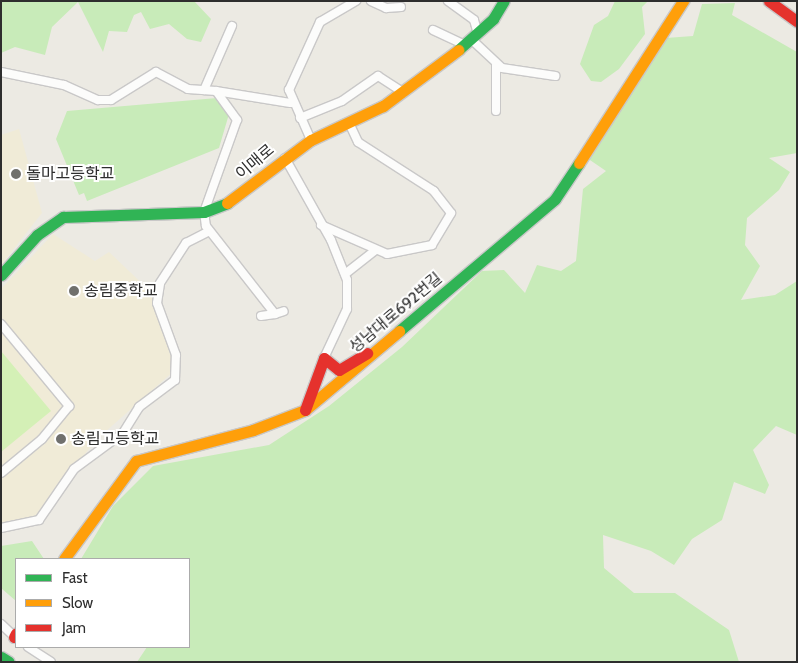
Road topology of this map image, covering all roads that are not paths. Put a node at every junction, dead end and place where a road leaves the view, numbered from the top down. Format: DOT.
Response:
graph roads {
  1 [pos="356,1"];
  2 [pos="371,1"];
  3 [pos="448,1"];
  4 [pos="504,1"];
  5 [pos="683,1"];
  6 [pos="769,1"];
  7 [pos="783,1"];
  8 [pos="401,7"];
  9 [pos="797,11"];
  10 [pos="797,20"];
  11 [pos="232,26"];
  12 [pos="433,30"];
  13 [pos="471,39"];
  14 [pos="496,65"];
  15 [pos="1,72"];
  16 [pos="556,76"];
  17 [pos="204,90"];
  18 [pos="216,91"];
  19 [pos="404,93"];
  20 [pos="290,102"];
  21 [pos="496,111"];
  22 [pos="300,118"];
  23 [pos="349,122"];
  24 [pos="311,140"];
  25 [pos="285,158"];
  26 [pos="204,212"];
  27 [pos="321,225"];
  28 [pos="208,232"];
  29 [pos="374,251"];
  30 [pos="345,274"];
  31 [pos="1,275"];
  32 [pos="284,311"];
  33 [pos="275,314"];
  34 [pos="261,316"];
  35 [pos="1,324"];
  36 [pos="374,351"];
  37 [pos="324,358"];
  38 [pos="305,410"];
  39 [pos="1,473"];
  40 [pos="1,528"];
  41 [pos="65,558"];
  42 [pos="1,624"];
  43 [pos="15,635"];
  44 [pos="30,648"];
  45 [pos="1,657"];
  46 [pos="9,662"];
  47 [pos="51,662"];
  1 -- 20 [label="street"];
  2 -- 8 [label="street"];
  3 -- 13 [label="street"];
  4 -- 13 [label="street, 이매로"];
  5 -- 36 [label="street, 성남대로692번길"];
  6 -- 10 [label="street"];
  7 -- 9 [label="street"];
  11 -- 17 [label="street"];
  12 -- 13 [label="street"];
  13 -- 14 [label="street"];
  13 -- 19 [label="street, 이매로"];
  14 -- 16 [label="street"];
  14 -- 21 [label="street"];
  15 -- 17 [label="street"];
  17 -- 18 [label="street"];
  18 -- 20 [label="street"];
  18 -- 26 [label="street"];
  19 -- 22 [label="street"];
  19 -- 23 [label="street, 이매로"];
  20 -- 22 [label="street"];
  22 -- 24 [label="street"];
  23 -- 24 [label="street, 이매로"];
  23 -- 29 [label="street"];
  24 -- 25 [label="street, 이매로"];
  25 -- 26 [label="street, 이매로"];
  25 -- 27 [label="street"];
  26 -- 28 [label="street"];
  26 -- 31 [label="street, 이매로"];
  27 -- 29 [label="street"];
  27 -- 30 [label="street"];
  28 -- 33 [label="street"];
  28 -- 40 [label="street"];
  29 -- 30 [label="street"];
  30 -- 37 [label="street"];
  32 -- 33 [label="street"];
  33 -- 34 [label="street"];
  35 -- 39 [label="street"];
  36 -- 37 [label="street"];
  36 -- 38 [label="street, 성남대로692번길"];
  37 -- 38 [label="street"];
  38 -- 41 [label="street, 성남대로692번길"];
  42 -- 43 [label="street"];
  44 -- 47 [label="street"];
  45 -- 46 [label="street"];
}
